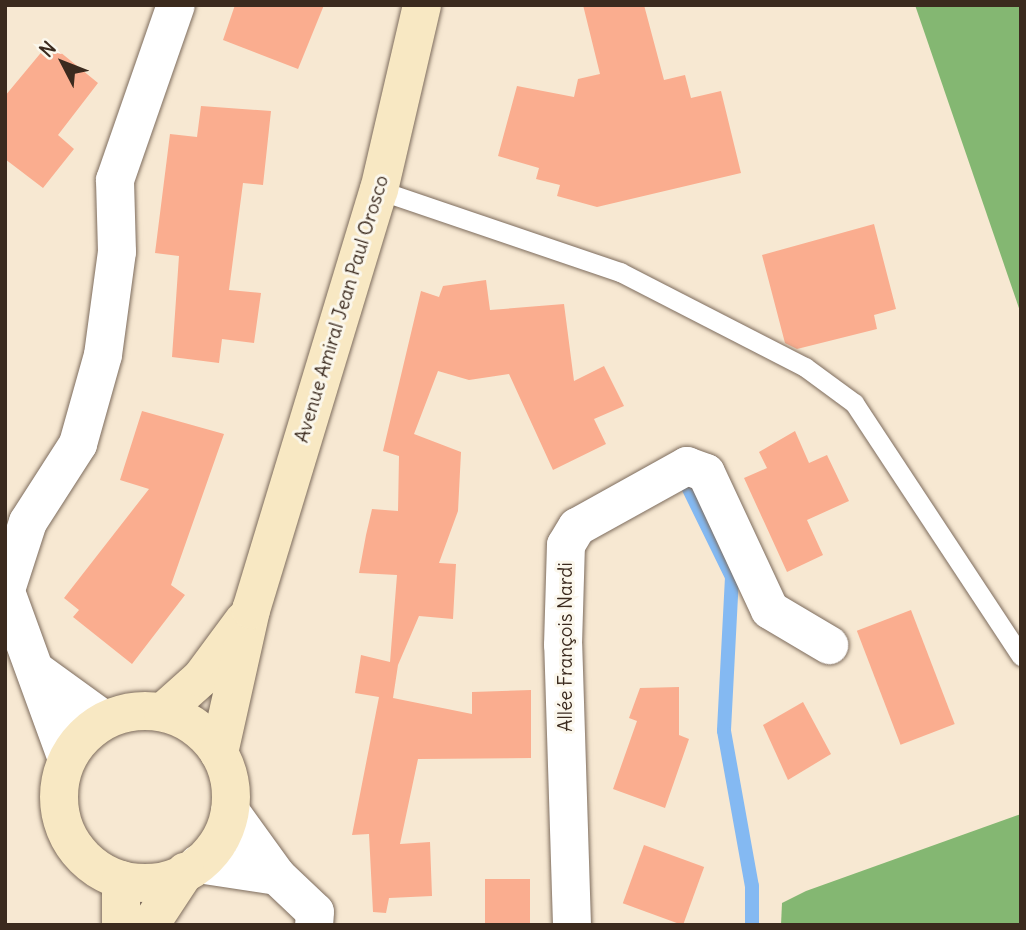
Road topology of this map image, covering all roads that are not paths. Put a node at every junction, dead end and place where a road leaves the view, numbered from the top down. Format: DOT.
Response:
graph roads {
  1 [pos="176,5"];
  2 [pos="422,5"];
  3 [pos="379,190"];
  4 [pos="6,590"];
  5 [pos="251,610"];
  6 [pos="829,645"];
  7 [pos="1021,656"];
  8 [pos="38,672"];
  9 [pos="163,712"];
  10 [pos="104,720"];
  11 [pos="219,753"];
  12 [pos="67,759"];
  13 [pos="230,811"];
  14 [pos="192,868"];
  15 [pos="277,876"];
  16 [pos="121,880"];
  17 [pos="121,925"];
  18 [pos="150,925"];
  19 [pos="314,925"];
  20 [pos="572,925"];
  1 -- 4 [label="street"];
  2 -- 3 [label="street, Avenue Amiral Jean Paul Orosco"];
  3 -- 5 [label="street, Avenue Amiral Jean Paul Orosco"];
  3 -- 7 [label="lane"];
  4 -- 8 [label="street"];
  5 -- 9 [label="street"];
  5 -- 11 [label="street, Avenue Amiral Jean Paul Orosco"];
  6 -- 20 [label="street, Allée François Nardi"];
  8 -- 10 [label="street"];
  8 -- 12 [label="street"];
  9 -- 10 [label="street"];
  9 -- 11 [label="street"];
  10 -- 12 [label="street"];
  11 -- 13 [label="street"];
  12 -- 16 [label="street"];
  13 -- 14 [label="street"];
  13 -- 15 [label="street"];
  14 -- 15 [label="street"];
  14 -- 16 [label="street"];
  14 -- 18 [label="street"];
  15 -- 19 [label="street"];
  16 -- 17 [label="street"];
}
